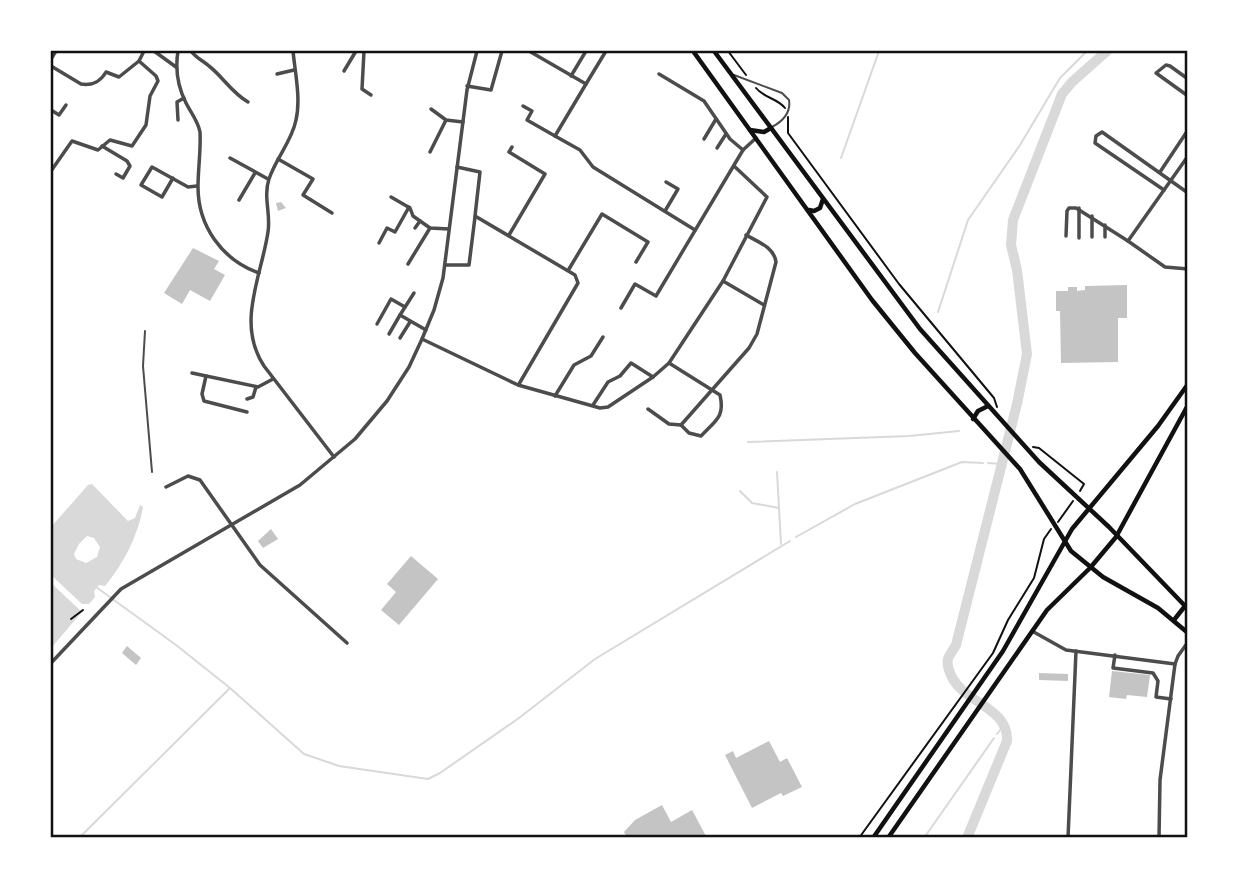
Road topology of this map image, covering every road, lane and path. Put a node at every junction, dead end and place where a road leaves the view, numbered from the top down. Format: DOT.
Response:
graph roads {
  1 [pos="56,51"];
  2 [pos="144,51"];
  3 [pos="154,51"];
  4 [pos="191,51"];
  5 [pos="293,51"];
  6 [pos="356,51"];
  7 [pos="364,51"];
  8 [pos="477,51"];
  9 [pos="502,51"];
  10 [pos="529,51"];
  11 [pos="542,51"];
  12 [pos="586,51"];
  13 [pos="607,51"];
  14 [pos="692,51"];
  15 [pos="713,51"];
  16 [pos="728,51"];
  17 [pos="177,53"];
  18 [pos="539,56"];
  19 [pos="51,59"];
  20 [pos="139,61"];
  21 [pos="51,66"];
  22 [pos="176,67"];
  23 [pos="294,70"];
  24 [pos="344,71"];
  25 [pos="277,74"];
  26 [pos="659,74"];
  27 [pos="731,75"];
  28 [pos="571,76"];
  29 [pos="749,79"];
  30 [pos="1188,79"];
  31 [pos="586,84"];
  32 [pos="467,86"];
  33 [pos="371,96"];
  34 [pos="1188,96"];
  35 [pos="184,98"];
  36 [pos="248,102"];
  37 [pos="66,105"];
  38 [pos="523,106"];
  39 [pos="431,108"];
  40 [pos="51,110"];
  41 [pos="787,114"];
  42 [pos="716,119"];
  43 [pos="178,120"];
  44 [pos="446,120"];
  45 [pos="463,122"];
  46 [pos="771,128"];
  47 [pos="750,130"];
  48 [pos="1188,130"];
  49 [pos="726,134"];
  50 [pos="555,136"];
  51 [pos="756,138"];
  52 [pos="704,139"];
  53 [pos="103,146"];
  54 [pos="512,146"];
  55 [pos="717,148"];
  56 [pos="1124,148"];
  57 [pos="743,150"];
  58 [pos="430,152"];
  59 [pos="1188,156"];
  60 [pos="230,158"];
  61 [pos="1117,158"];
  62 [pos="278,159"];
  63 [pos="734,166"];
  64 [pos="457,167"];
  65 [pos="51,171"];
  66 [pos="255,173"];
  67 [pos="1160,173"];
  68 [pos="116,174"];
  69 [pos="173,178"];
  70 [pos="269,179"];
  71 [pos="1171,180"];
  72 [pos="666,182"];
  73 [pos="198,187"];
  74 [pos="1164,190"];
  75 [pos="1188,193"];
  76 [pos="391,197"];
  77 [pos="823,199"];
  78 [pos="239,200"];
  79 [pos="409,207"];
  80 [pos="1079,208"];
  81 [pos="808,210"];
  82 [pos="665,211"];
  83 [pos="332,213"];
  84 [pos="475,216"];
  85 [pos="1092,216"];
  86 [pos="419,221"];
  87 [pos="1105,225"];
  88 [pos="415,228"];
  89 [pos="430,228"];
  90 [pos="449,229"];
  91 [pos="695,230"];
  92 [pos="509,235"];
  93 [pos="746,235"];
  94 [pos="1066,236"];
  95 [pos="1092,237"];
  96 [pos="1105,237"];
  97 [pos="1079,238"];
  98 [pos="1128,241"];
  99 [pos="379,243"];
  100 [pos="636,262"];
  101 [pos="1188,262"];
  102 [pos="408,264"];
  103 [pos="446,265"];
  104 [pos="1188,269"];
  105 [pos="568,270"];
  106 [pos="259,273"];
  107 [pos="1188,276"];
  108 [pos="723,281"];
  109 [pos="414,293"];
  110 [pos="764,305"];
  111 [pos="405,307"];
  112 [pos="621,309"];
  113 [pos="400,315"];
  114 [pos="411,321"];
  115 [pos="377,324"];
  116 [pos="426,330"];
  117 [pos="145,331"];
  118 [pos="389,334"];
  119 [pos="603,337"];
  120 [pos="400,338"];
  121 [pos="422,339"];
  122 [pos="669,363"];
  123 [pos="191,373"];
  124 [pos="206,376"];
  125 [pos="653,377"];
  126 [pos="273,378"];
  127 [pos="1188,384"];
  128 [pos="518,385"];
  129 [pos="256,387"];
  130 [pos="713,390"];
  131 [pos="555,396"];
  132 [pos="247,399"];
  133 [pos="1188,405"];
  134 [pos="593,406"];
  135 [pos="988,406"];
  136 [pos="997,408"];
  137 [pos="648,409"];
  138 [pos="247,412"];
  139 [pos="973,419"];
  140 [pos="681,425"];
  141 [pos="1032,446"];
  142 [pos="335,458"];
  143 [pos="152,472"];
  144 [pos="166,486"];
  145 [pos="1075,497"];
  146 [pos="1087,508"];
  147 [pos="230,526"];
  148 [pos="1054,526"];
  149 [pos="1116,537"];
  150 [pos="1063,541"];
  151 [pos="1090,568"];
  152 [pos="1187,606"];
  153 [pos="83,610"];
  154 [pos="71,619"];
  155 [pos="1174,620"];
  156 [pos="1032,631"];
  157 [pos="1188,634"];
  158 [pos="1188,642"];
  159 [pos="347,643"];
  160 [pos="1076,651"];
  161 [pos="1115,655"];
  162 [pos="51,663"];
  163 [pos="1175,664"];
  164 [pos="1171,699"];
  165 [pos="859,838"];
  166 [pos="873,838"];
  167 [pos="888,838"];
  168 [pos="1068,838"];
  169 [pos="1159,838"];
  1 -- 19 [label="street"];
  2 -- 20 [label="street"];
  3 -- 22 [label="street"];
  4 -- 36 [label="street"];
  5 -- 23 [label="street"];
  6 -- 24 [label="street"];
  7 -- 33 [label="street"];
  8 -- 32 [label="street"];
  9 -- 32 [label="street"];
  10 -- 18 [label="street"];
  11 -- 18 [label="street"];
  12 -- 28 [label="street"];
  13 -- 31 [label="street"];
  14 -- 47 [label="main road"];
  15 -- 27 [label="main road"];
  16 -- 29 [label="path"];
  17 -- 22 [label="street"];
  18 -- 28 [label="street"];
  20 -- 21 [label="street"];
  20 -- 53 [label="street"];
  22 -- 35 [label="street"];
  23 -- 25 [label="street"];
  23 -- 62 [label="street"];
  26 -- 42 [label="street"];
  27 -- 29 [label="lane"];
  27 -- 46 [label="main road"];
  28 -- 31 [label="street"];
  29 -- 41 [label="path"];
  29 -- 41 [label="lane"];
  30 -- 34 [label="street"];
  31 -- 50 [label="street"];
  32 -- 45 [label="street"];
  35 -- 43 [label="street"];
  35 -- 73 [label="street"];
  37 -- 40 [label="street"];
  38 -- 50 [label="street"];
  39 -- 44 [label="street"];
  41 -- 46 [label="lane"];
  41 -- 136 [label="path"];
  42 -- 49 [label="street"];
  42 -- 52 [label="street"];
  44 -- 45 [label="street"];
  44 -- 58 [label="street"];
  45 -- 64 [label="street"];
  46 -- 47 [label="main road"];
  46 -- 77 [label="main road"];
  47 -- 51 [label="main road"];
  48 -- 67 [label="street"];
  49 -- 55 [label="street"];
  49 -- 57 [label="street"];
  50 -- 82 [label="street"];
  51 -- 57 [label="street"];
  51 -- 81 [label="main road"];
  53 -- 65 [label="street"];
  53 -- 68 [label="street"];
  54 -- 92 [label="street"];
  56 -- 61 [label="street"];
  56 -- 61 [label="street"];
  56 -- 67 [label="street"];
  57 -- 63 [label="street"];
  59 -- 71 [label="street"];
  60 -- 66 [label="street"];
  61 -- 74 [label="street"];
  62 -- 70 [label="street"];
  62 -- 83 [label="street"];
  63 -- 91 [label="street"];
  63 -- 93 [label="street"];
  64 -- 84 [label="street"];
  64 -- 90 [label="street"];
  66 -- 70 [label="street"];
  66 -- 78 [label="street"];
  67 -- 71 [label="street"];
  69 -- 69 [label="street"];
  69 -- 73 [label="street"];
  70 -- 106 [label="street"];
  71 -- 74 [label="street"];
  71 -- 75 [label="street"];
  72 -- 82 [label="street"];
  73 -- 106 [label="street"];
  74 -- 98 [label="street"];
  76 -- 79 [label="street"];
  77 -- 81 [label="main road"];
  77 -- 135 [label="main road"];
  79 -- 86 [label="street"];
  79 -- 99 [label="street"];
  80 -- 85 [label="street"];
  80 -- 94 [label="street"];
  80 -- 97 [label="street"];
  81 -- 139 [label="main road"];
  82 -- 91 [label="street"];
  84 -- 92 [label="street"];
  84 -- 103 [label="street"];
  85 -- 87 [label="street"];
  85 -- 95 [label="street"];
  86 -- 88 [label="street"];
  86 -- 89 [label="street"];
  87 -- 96 [label="street"];
  87 -- 98 [label="street"];
  89 -- 90 [label="street"];
  89 -- 102 [label="street"];
  90 -- 103 [label="street"];
  91 -- 112 [label="street"];
  92 -- 105 [label="street"];
  93 -- 108 [label="street"];
  93 -- 110 [label="street"];
  98 -- 104 [label="street"];
  100 -- 105 [label="street"];
  101 -- 104 [label="street"];
  103 -- 116 [label="street"];
  104 -- 107 [label="street"];
  105 -- 128 [label="street"];
  106 -- 126 [label="street"];
  108 -- 110 [label="street"];
  108 -- 122 [label="street"];
  109 -- 111 [label="street"];
  110 -- 130 [label="street"];
  111 -- 113 [label="street"];
  111 -- 115 [label="street"];
  113 -- 114 [label="street"];
  113 -- 118 [label="street"];
  114 -- 116 [label="street"];
  114 -- 120 [label="street"];
  116 -- 121 [label="street"];
  117 -- 143 [label="lane"];
  119 -- 131 [label="street"];
  121 -- 128 [label="street"];
  121 -- 142 [label="street"];
  122 -- 125 [label="street"];
  122 -- 130 [label="street"];
  123 -- 124 [label="street"];
  124 -- 129 [label="street"];
  124 -- 138 [label="street"];
  125 -- 134 [label="street"];
  125 -- 134 [label="street"];
  126 -- 129 [label="street"];
  126 -- 142 [label="street"];
  127 -- 146 [label="main road"];
  128 -- 131 [label="street"];
  129 -- 132 [label="street"];
  130 -- 140 [label="street"];
  130 -- 140 [label="street"];
  131 -- 134 [label="street"];
  133 -- 149 [label="main road"];
  135 -- 139 [label="main road"];
  135 -- 145 [label="main road"];
  137 -- 140 [label="street"];
  139 -- 148 [label="main road"];
  141 -- 145 [label="path"];
  142 -- 147 [label="street"];
  144 -- 147 [label="street"];
  145 -- 146 [label="main road"];
  145 -- 148 [label="path"];
  146 -- 149 [label="main road"];
  146 -- 150 [label="main road"];
  147 -- 159 [label="street"];
  147 -- 162 [label="street"];
  148 -- 150 [label="main road"];
  148 -- 165 [label="path"];
  149 -- 151 [label="main road"];
  149 -- 152 [label="main road"];
  150 -- 151 [label="main road"];
  150 -- 166 [label="main road"];
  151 -- 155 [label="main road"];
  151 -- 156 [label="main road"];
  152 -- 155 [label="main road"];
  153 -- 154 [label="path"];
  155 -- 157 [label="main road"];
  156 -- 160 [label="street"];
  156 -- 167 [label="main road"];
  158 -- 163 [label="street"];
  160 -- 161 [label="street"];
  160 -- 168 [label="street"];
  161 -- 163 [label="street"];
  161 -- 164 [label="street"];
  163 -- 164 [label="street"];
  164 -- 169 [label="street"];
}
